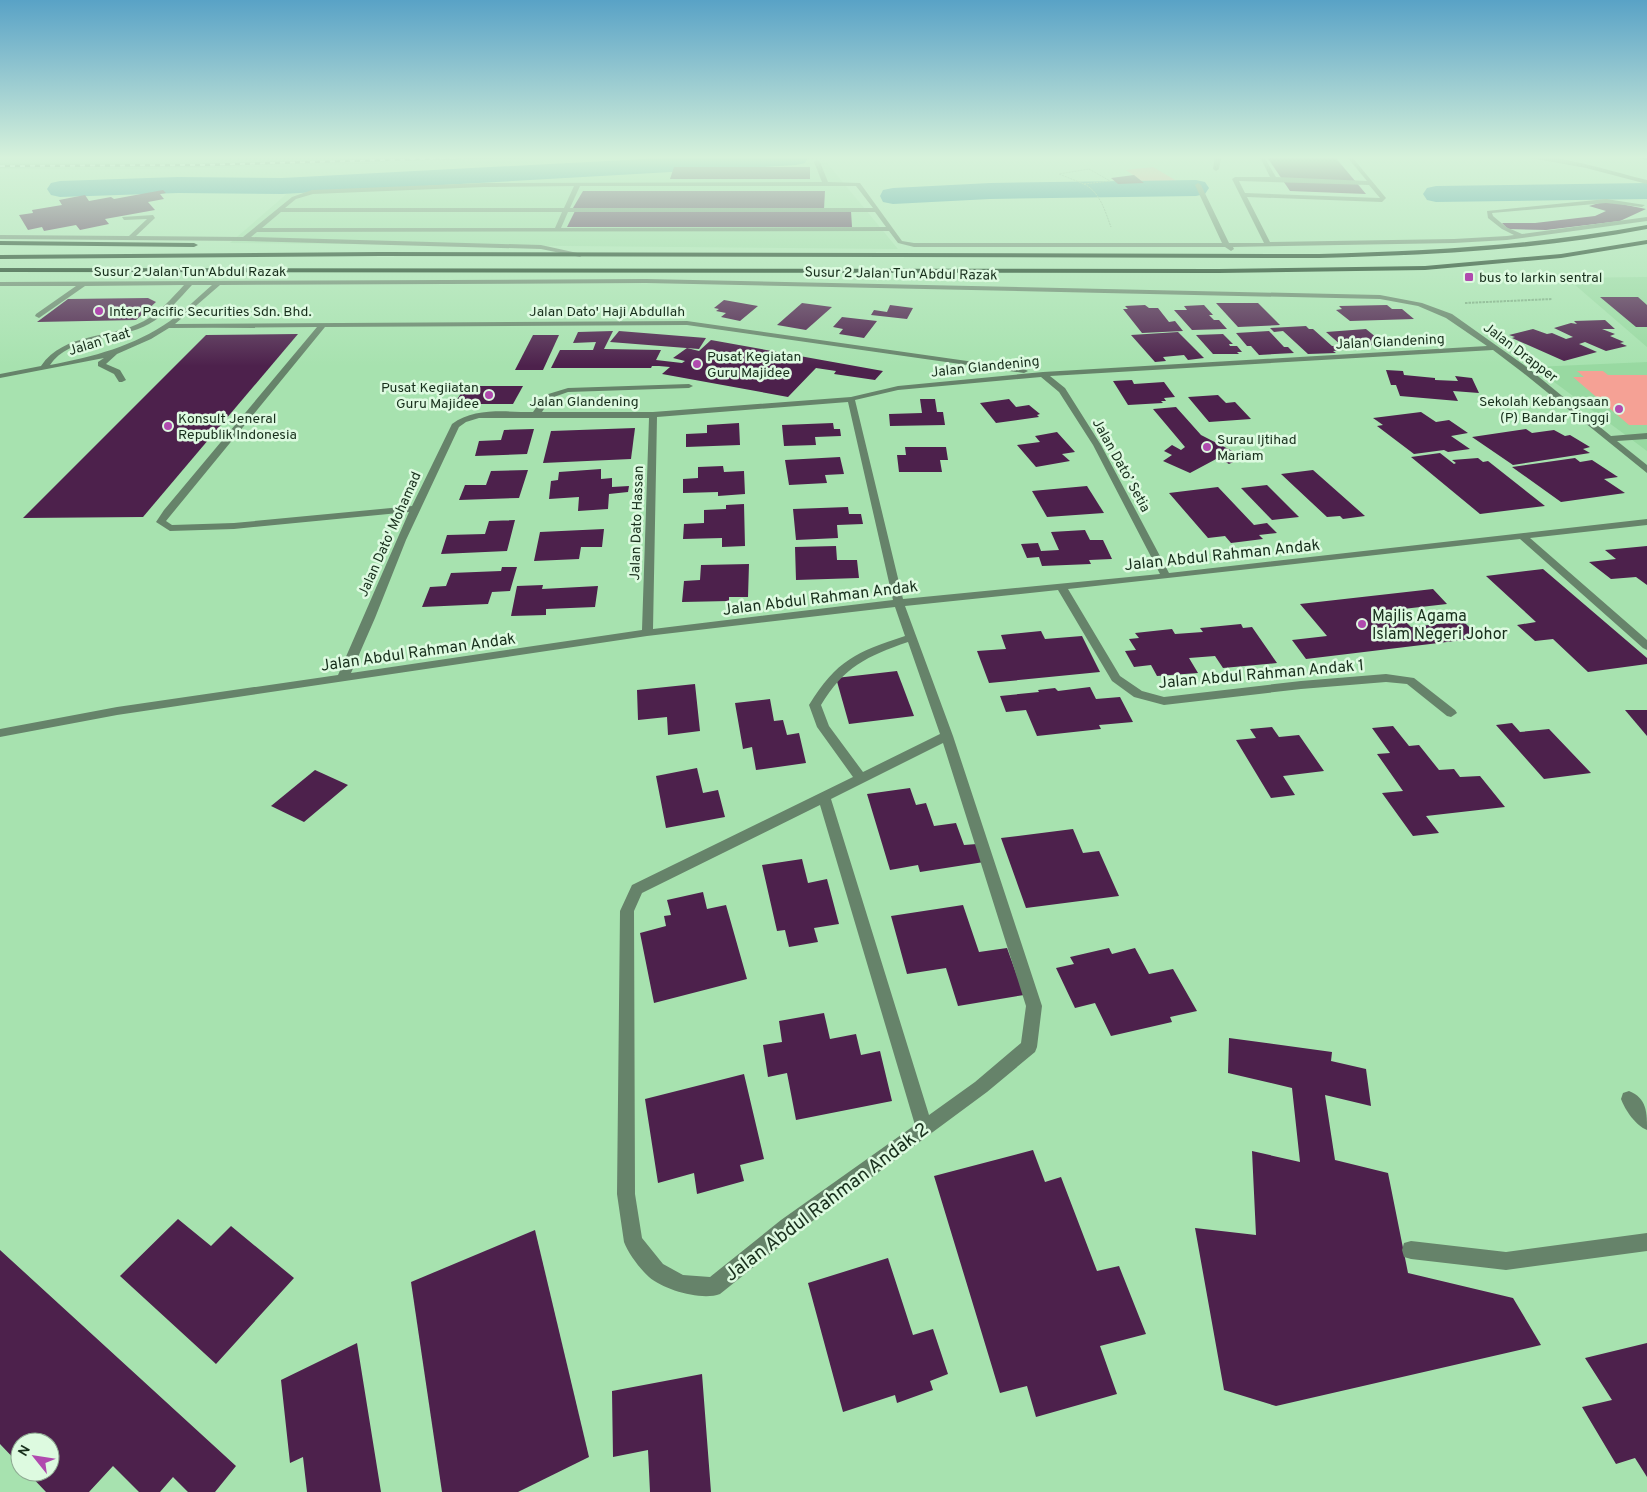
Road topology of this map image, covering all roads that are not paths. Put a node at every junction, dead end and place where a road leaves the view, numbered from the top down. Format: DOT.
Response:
graph roads {
  1 [pos="143,227"];
  2 [pos="260,227"];
  3 [pos="559,227"];
  4 [pos="888,227"];
  5 [pos="1218,227"];
  6 [pos="1259,227"];
  7 [pos="1502,227"];
  8 [pos="1590,227"];
  9 [pos="1647,227"];
  10 [pos="256,230"];
  11 [pos="297,230"];
  12 [pos="557,230"];
  13 [pos="891,230"];
  14 [pos="1521,236"];
  15 [pos="0,237"];
  16 [pos="131,238"];
  17 [pos="245,239"];
  18 [pos="284,240"];
  19 [pos="1647,242"];
  20 [pos="0,243"];
  21 [pos="1268,244"];
  22 [pos="1287,244"];
  23 [pos="1227,245"];
  24 [pos="380,254"];
  25 [pos="580,255"];
  26 [pos="1237,256"];
  27 [pos="1319,256"];
  28 [pos="0,257"];
  29 [pos="0,270"];
  30 [pos="424,270"];
  31 [pos="383,278"];
  32 [pos="1,284"];
  33 [pos="84,284"];
  34 [pos="189,284"];
  35 [pos="217,284"];
  36 [pos="1420,304"];
  37 [pos="39,316"];
  38 [pos="324,325"];
  39 [pos="167,326"];
  40 [pos="1496,348"];
  41 [pos="115,352"];
  42 [pos="45,367"];
  43 [pos="1043,374"];
  44 [pos="0,376"];
  45 [pos="122,380"];
  46 [pos="689,386"];
  47 [pos="850,399"];
  48 [pos="537,414"];
  49 [pos="478,415"];
  50 [pos="653,415"];
  51 [pos="1647,436"];
  52 [pos="1610,439"];
  53 [pos="1647,470"];
  54 [pos="415,509"];
  55 [pos="1647,522"];
  56 [pos="1522,536"];
  57 [pos="1166,576"];
  58 [pos="1062,588"];
  59 [pos="900,603"];
  60 [pos="646,633"];
  61 [pos="912,637"];
  62 [pos="1647,646"];
  63 [pos="342,679"];
  64 [pos="117,711"];
  65 [pos="1451,713"];
  66 [pos="0,725"];
  67 [pos="0,734"];
  68 [pos="947,736"];
  69 [pos="860,779"];
  70 [pos="824,797"];
  71 [pos="1629,1099"];
  72 [pos="1647,1122"];
  73 [pos="924,1126"];
  74 [pos="1647,1242"];
  75 [pos="1411,1250"];
  1 -- 16 [label="street"];
  2 -- 10 [label="street"];
  3 -- 12 [label="street"];
  4 -- 13 [label="street"];
  5 -- 23 [label="street"];
  6 -- 21 [label="street"];
  7 -- 14 [label="street"];
  8 -- 14 [label="street"];
  9 -- 27 [label="highway"];
  10 -- 11 [label="street"];
  10 -- 17 [label="street"];
  11 -- 12 [label="street"];
  11 -- 18 [label="street"];
  12 -- 13 [label="street"];
  13 -- 23 [label="street"];
  14 -- 22 [label="street"];
  15 -- 16 [label="street"];
  16 -- 17 [label="street"];
  17 -- 18 [label="street"];
  18 -- 25 [label="street"];
  19 -- 30 [label="highway"];
  20 -- 24 [label="highway"];
  21 -- 22 [label="street"];
  21 -- 23 [label="street"];
  22 -- 27 [label="street"];
  23 -- 26 [label="street"];
  24 -- 25 [label="highway"];
  24 -- 28 [label="highway"];
  25 -- 26 [label="highway"];
  26 -- 27 [label="highway"];
  29 -- 30 [label="highway"];
  30 -- 31 [label="highway"];
  31 -- 32 [label="highway"];
  31 -- 35 [label="street, Susur 2 Jalan Tun Abdul Razak"];
  31 -- 36 [label="street, Susur 2 Jalan Tun Abdul Razak"];
  32 -- 33 [label="street, Susur 2 Jalan Tun Abdul Razak"];
  33 -- 34 [label="street, Susur 2 Jalan Tun Abdul Razak"];
  33 -- 37 [label="street"];
  34 -- 35 [label="street, Susur 2 Jalan Tun Abdul Razak"];
  34 -- 42 [label="street"];
  35 -- 39 [label="street, Jalan Taat"];
  36 -- 40 [label="street, Jalan Drapper"];
  38 -- 39 [label="street, Jalan Dato' Haji Abdullah"];
  38 -- 43 [label="street, Jalan Dato' Haji Abdullah"];
  38 -- 54 [label="street"];
  39 -- 41 [label="street, Jalan Taat"];
  40 -- 43 [label="street, Jalan Glandening"];
  40 -- 52 [label="street, Jalan Drapper"];
  41 -- 42 [label="street, Jalan Taat"];
  41 -- 45 [label="street"];
  42 -- 44 [label="street, Jalan Taat"];
  43 -- 47 [label="street, Jalan Glandening"];
  43 -- 57 [label="street, Jalan Dato’ Setia"];
  46 -- 48 [label="street"];
  47 -- 50 [label="street, Jalan Glandening"];
  47 -- 59 [label="street, Jalan Abdul Rahman Andak 2"];
  48 -- 49 [label="street, Jalan Glandening"];
  48 -- 50 [label="street, Jalan Glandening"];
  49 -- 54 [label="street, Jalan Dato' Mohamad"];
  50 -- 60 [label="street, Jalan Dato Hassan"];
  51 -- 52 [label="street"];
  52 -- 53 [label="street, Jalan Drapper"];
  54 -- 63 [label="street, Jalan Dato' Mohamad"];
  55 -- 56 [label="street, Jalan Abdul Rahman Andak"];
  56 -- 57 [label="street, Jalan Abdul Rahman Andak"];
  56 -- 62 [label="street"];
  57 -- 58 [label="street, Jalan Abdul Rahman Andak"];
  58 -- 59 [label="street, Jalan Abdul Rahman Andak"];
  58 -- 65 [label="street, Jalan Abdul Rahman Andak 1"];
  59 -- 60 [label="street, Jalan Abdul Rahman Andak"];
  59 -- 61 [label="street, Jalan Abdul Rahman Andak 2"];
  60 -- 63 [label="street, Jalan Abdul Rahman Andak"];
  61 -- 68 [label="street, Jalan Abdul Rahman Andak 2"];
  61 -- 69 [label="street"];
  63 -- 64 [label="street, Jalan Abdul Rahman Andak"];
  64 -- 66 [label="street"];
  64 -- 67 [label="street, Jalan Abdul Rahman Andak"];
  68 -- 69 [label="street, Jalan Abdul Rahman Andak 2"];
  68 -- 73 [label="street, Jalan Abdul Rahman Andak 2"];
  69 -- 70 [label="street, Jalan Abdul Rahman Andak 2"];
  70 -- 73 [label="street"];
  70 -- 73 [label="street, Jalan Abdul Rahman Andak 2"];
  71 -- 72 [label="street"];
  74 -- 75 [label="street"];
}
